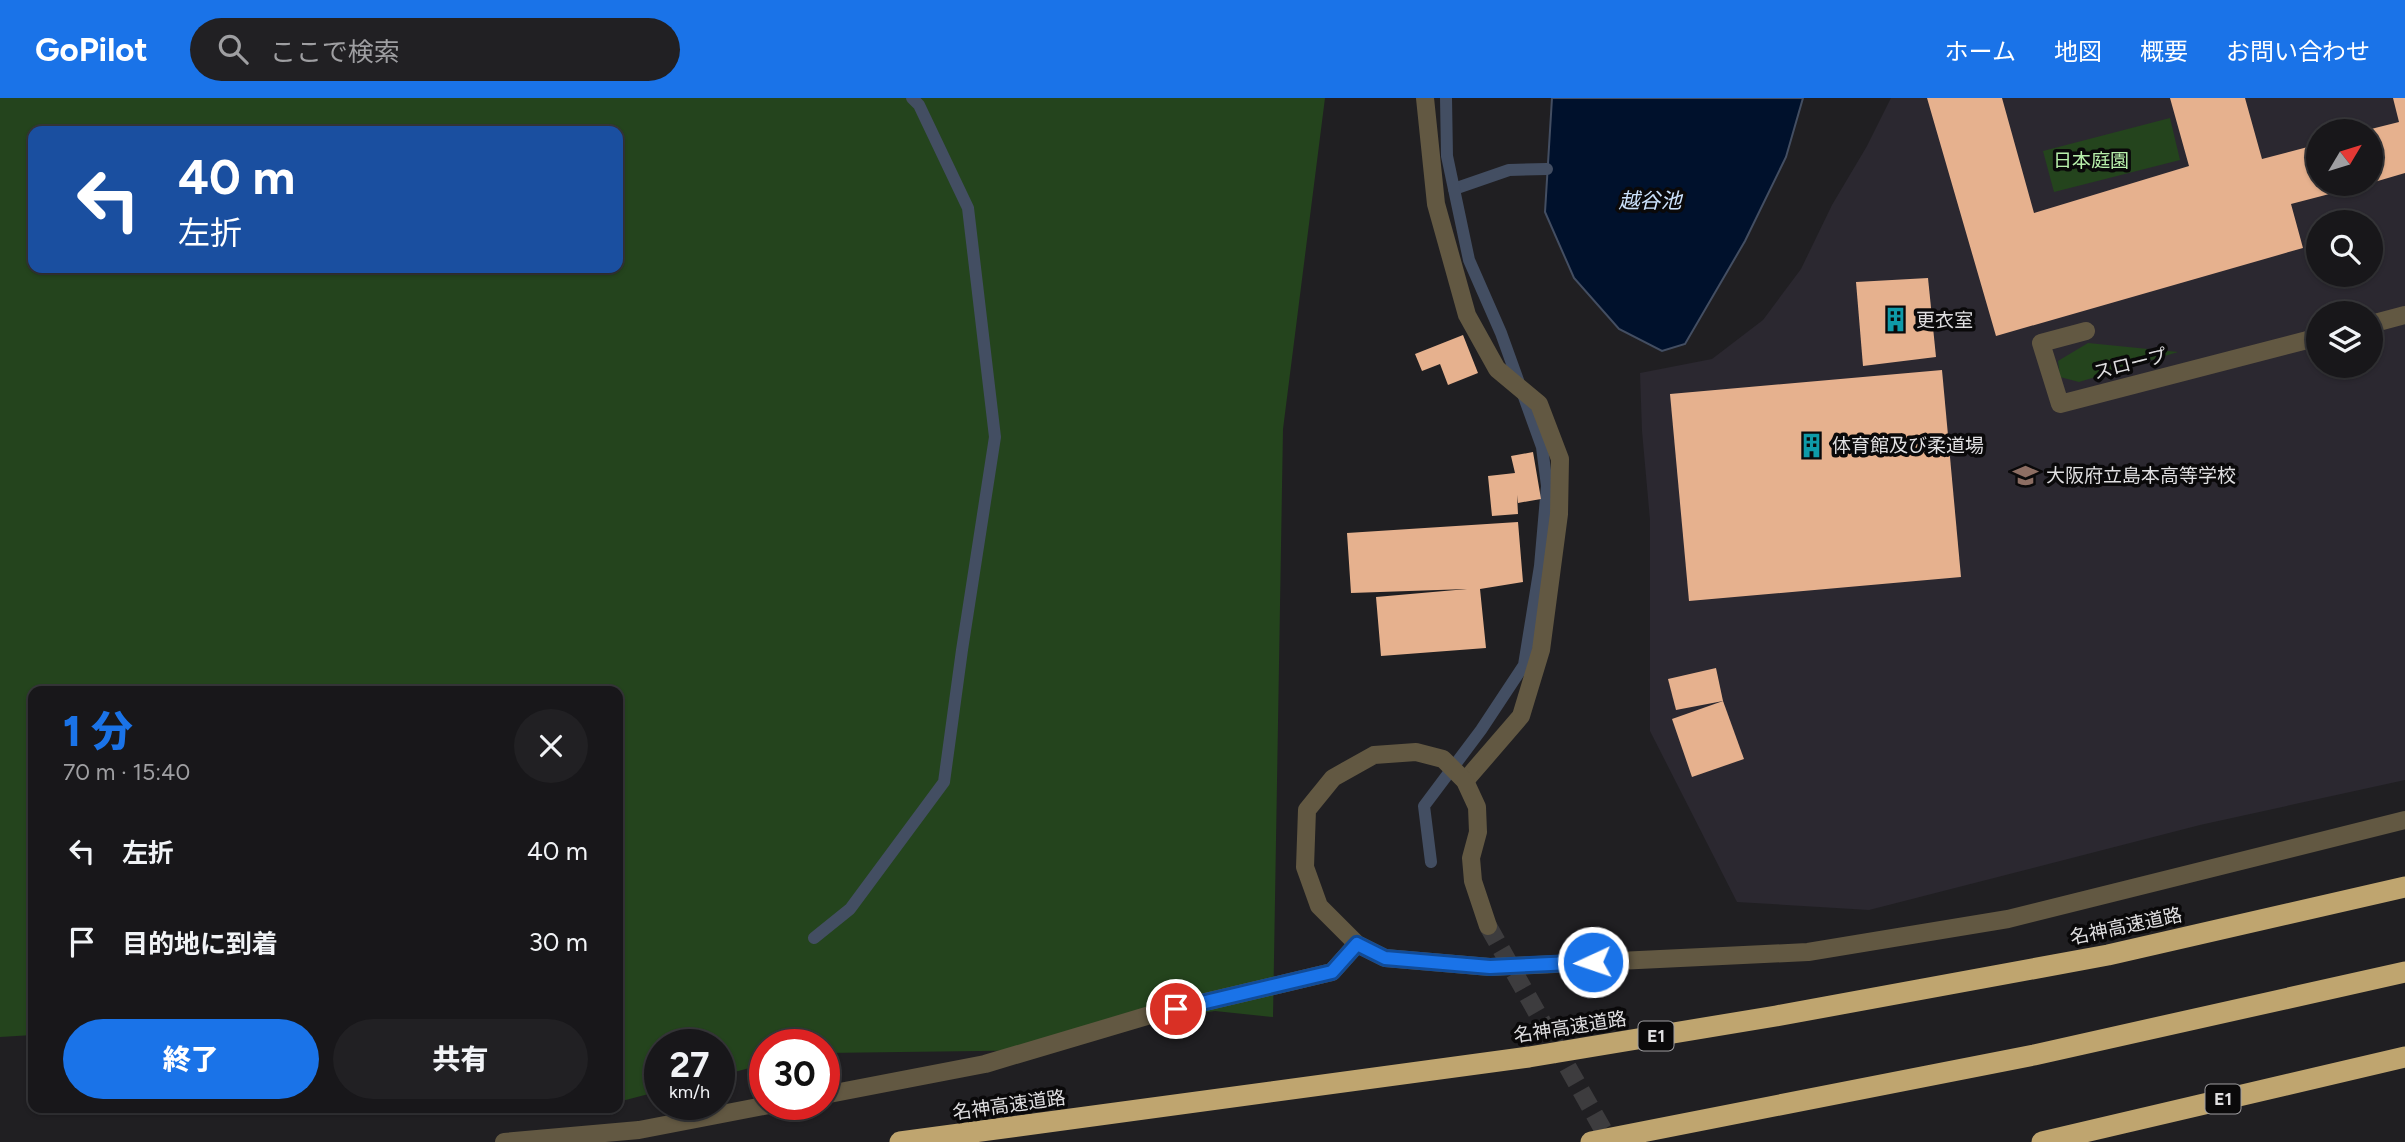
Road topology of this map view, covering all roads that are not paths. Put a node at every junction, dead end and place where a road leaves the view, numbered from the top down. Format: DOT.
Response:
graph roads {
  1 [pos="1425,98"];
  2 [pos="2405,315"];
  3 [pos="2383,321"];
  4 [pos="2086,331"];
  5 [pos="2306,340"];
  6 [pos="1464,780"];
  7 [pos="2405,820"];
  8 [pos="2405,887"];
  9 [pos="1488,926"];
  10 [pos="1357,944"];
  11 [pos="2405,972"];
  12 [pos="2405,1057"];
  13 [pos="840,1091"];
  14 [pos="749,1109"];
  15 [pos="504,1142"];
  16 [pos="900,1142"];
  17 [pos="1591,1142"];
  18 [pos="2042,1142"];
  1 -- 6 [label="street"];
  2 -- 3 [label="street"];
  4 -- 5 [label="street, スロープ"];
  6 -- 9 [label="street"];
  6 -- 10 [label="street"];
  7 -- 10 [label="street, bridge"];
  8 -- 16 [label="highway, 名神高速道路 / E1"];
  10 -- 13 [label="street"];
  11 -- 17 [label="highway"];
  12 -- 18 [label="highway, E1"];
  14 -- 15 [label="street"];
}
